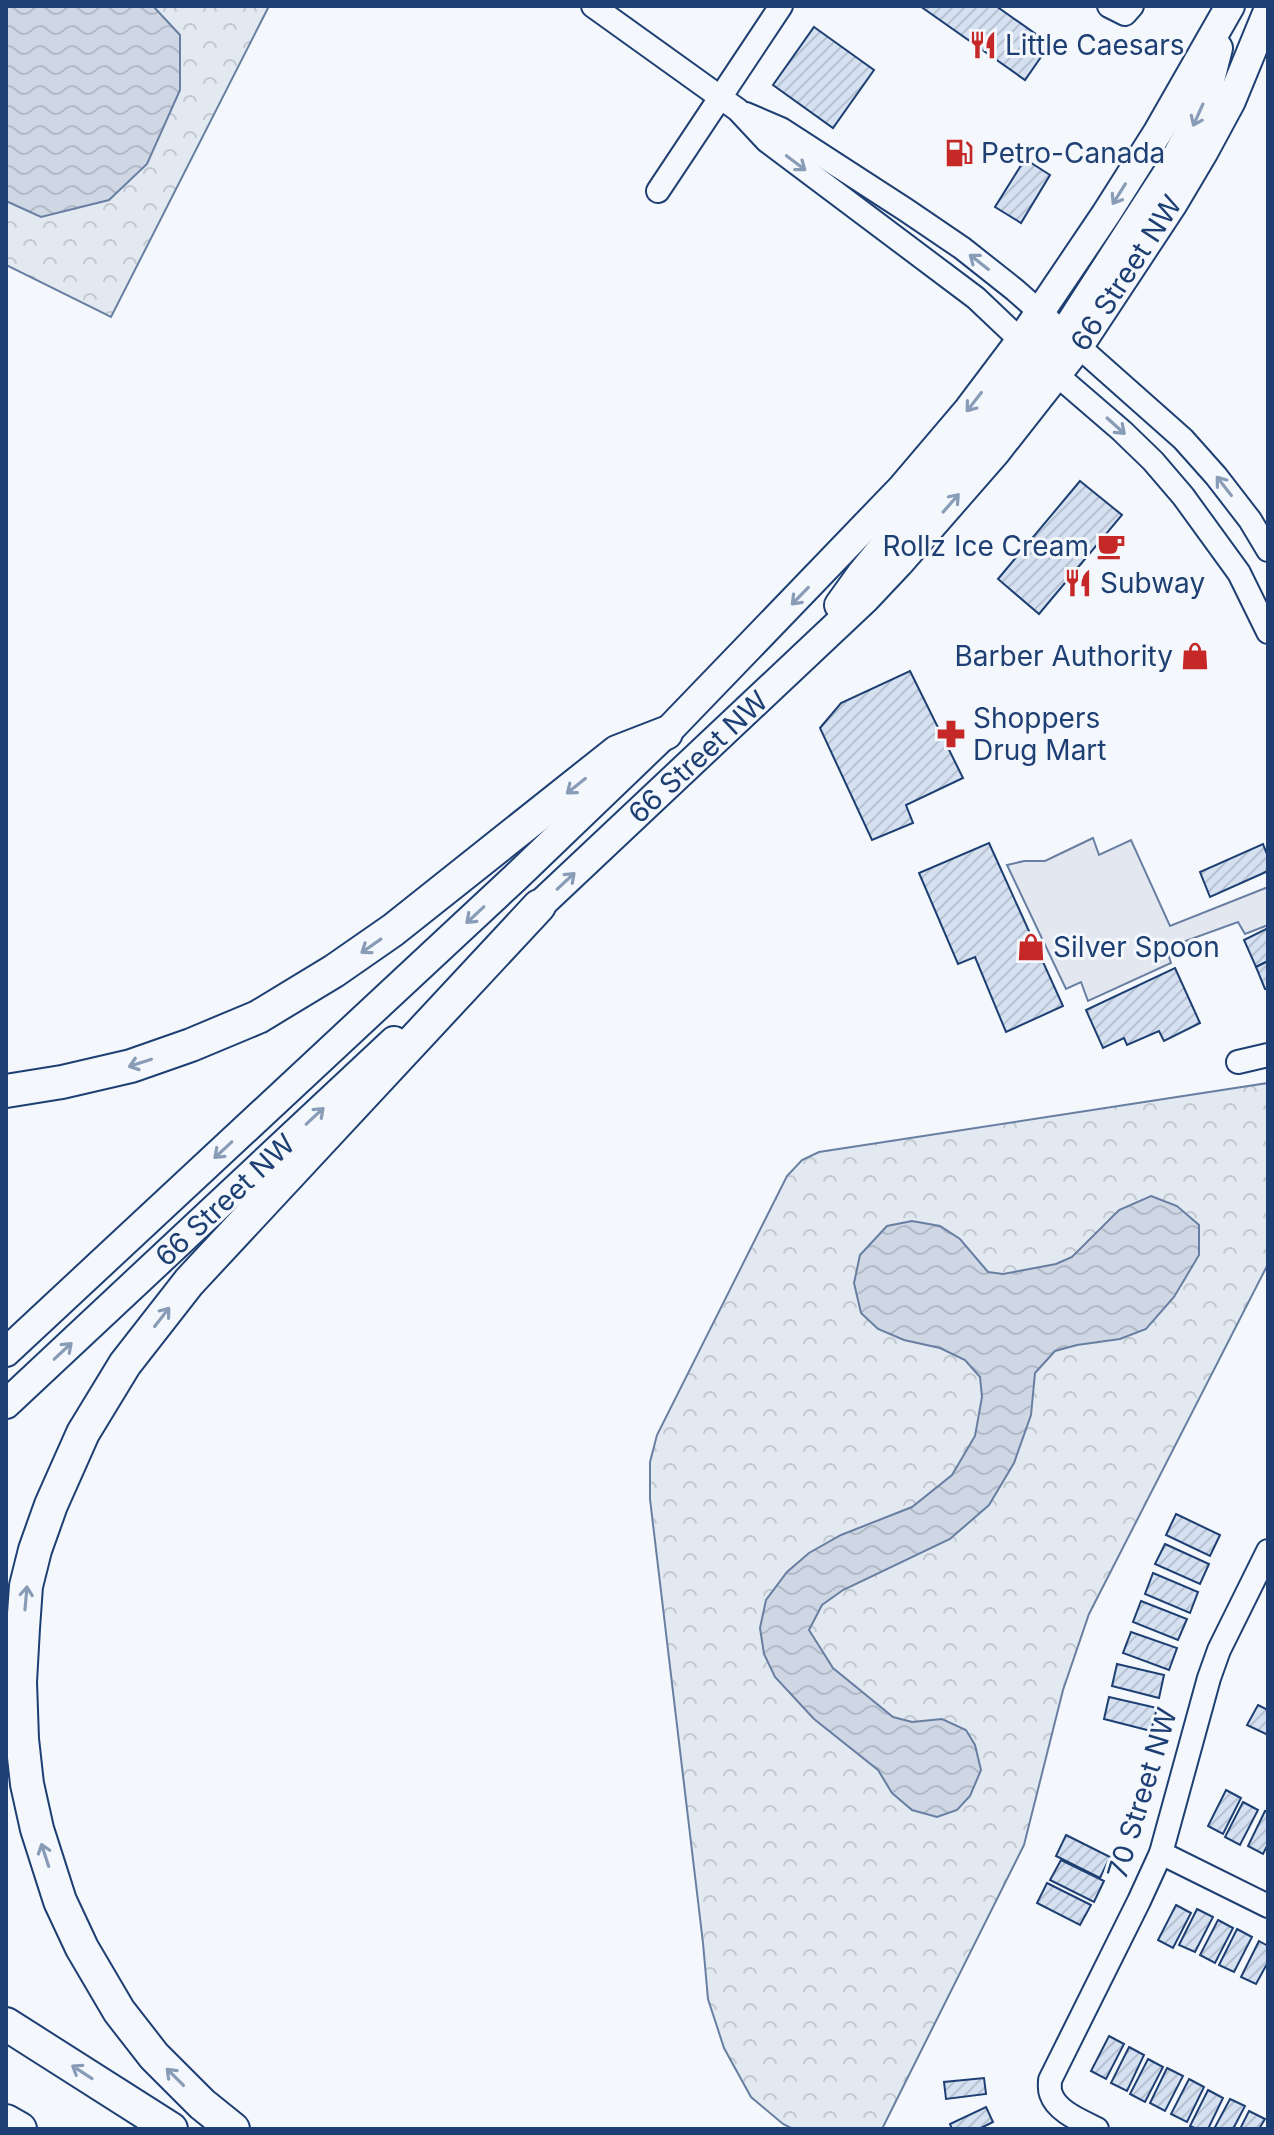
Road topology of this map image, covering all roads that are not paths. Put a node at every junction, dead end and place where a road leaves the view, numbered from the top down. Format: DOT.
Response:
graph roads {
  1 [pos="593,6"];
  2 [pos="781,6"];
  3 [pos="1109,6"];
  4 [pos="1132,6"];
  5 [pos="1228,9"];
  6 [pos="1268,11"];
  7 [pos="729,104"];
  8 [pos="658,191"];
  9 [pos="1039,312"];
  10 [pos="1071,339"];
  11 [pos="1029,348"];
  12 [pos="1057,375"];
  13 [pos="1268,550"];
  14 [pos="1268,632"];
  15 [pos="807,654"];
  16 [pos="666,733"];
  17 [pos="539,906"];
  18 [pos="1268,1055"];
  19 [pos="1238,1062"];
  20 [pos="6,1091"];
  21 [pos="6,1352"];
  22 [pos="6,1404"];
  23 [pos="1268,1551"];
  24 [pos="1161,1853"];
  25 [pos="1268,1906"];
  26 [pos="6,2024"];
  27 [pos="6,2121"];
  28 [pos="20,2129"];
  29 [pos="171,2129"];
  30 [pos="233,2129"];
  31 [pos="1097,2129"];
  1 -- 7 [label="street"];
  2 -- 7 [label="street"];
  3 -- 4 [label="street"];
  5 -- 9 [label="main road, 66 Street NW, one-way"];
  5 -- 10 [label="main road, one-way"];
  6 -- 10 [label="main road, 66 Street NW"];
  7 -- 8 [label="street"];
  9 -- 7 [label="street, one-way"];
  7 -- 11 [label="street, one-way"];
  9 -- 10 [label="street"];
  9 -- 11 [label="main road, 66 Street NW"];
  10 -- 12 [label="main road, 66 Street NW"];
  13 -- 10 [label="street, one-way"];
  11 -- 12 [label="street"];
  11 -- 15 [label="main road"];
  11 -- 16 [label="main road, 66 Street NW, one-way"];
  12 -- 14 [label="street, one-way"];
  15 -- 12 [label="main road, 66 Street NW, one-way"];
  17 -- 15 [label="main road, 66 Street NW, one-way"];
  16 -- 20 [label="highway, one-way"];
  16 -- 21 [label="main road, 66 Street NW, one-way"];
  22 -- 17 [label="main road, 66 Street NW, one-way"];
  30 -- 17 [label="highway, one-way"];
  18 -- 19 [label="street"];
  23 -- 24 [label="street, 70 Street NW"];
  24 -- 25 [label="street"];
  24 -- 31 [label="street, 70 Street NW"];
  29 -- 26 [label="highway, one-way"];
  27 -- 28 [label="highway"];
}
